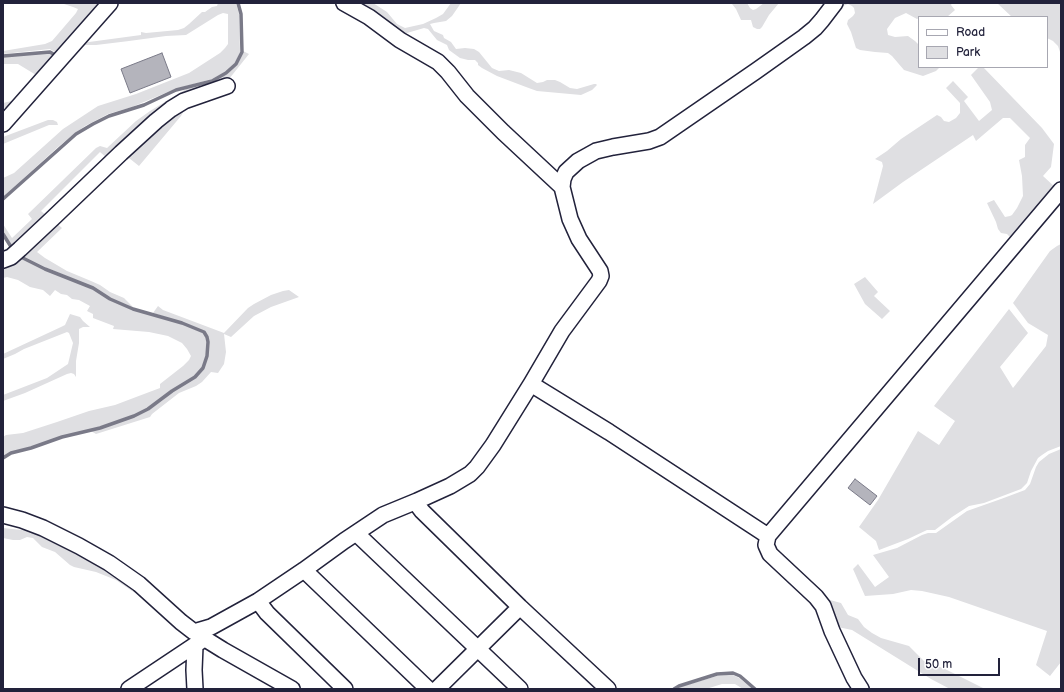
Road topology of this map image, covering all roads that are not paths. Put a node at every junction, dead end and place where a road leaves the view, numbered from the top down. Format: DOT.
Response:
graph roads {
  1 [pos="110,3"];
  2 [pos="344,3"];
  3 [pos="836,3"];
  4 [pos="227,86"];
  5 [pos="3,124"];
  6 [pos="562,187"];
  7 [pos="1060,190"];
  8 [pos="3,260"];
  9 [pos="531,384"];
  10 [pos="417,502"];
  11 [pos="3,515"];
  12 [pos="356,533"];
  13 [pos="768,536"];
  14 [pos="304,570"];
  15 [pos="258,601"];
  16 [pos="520,606"];
  17 [pos="198,639"];
  18 [pos="477,649"];
  19 [pos="129,689"];
  20 [pos="195,689"];
  21 [pos="292,689"];
  22 [pos="345,689"];
  23 [pos="428,689"];
  24 [pos="437,689"];
  25 [pos="520,689"];
  26 [pos="608,689"];
  27 [pos="861,689"];
  1 -- 5 [label="street"];
  2 -- 6 [label="street"];
  3 -- 6 [label="street"];
  4 -- 8 [label="street"];
  6 -- 9 [label="street"];
  7 -- 13 [label="street"];
  9 -- 10 [label="street"];
  9 -- 13 [label="street"];
  10 -- 12 [label="street"];
  10 -- 16 [label="street"];
  11 -- 17 [label="street"];
  12 -- 14 [label="street"];
  12 -- 18 [label="street"];
  13 -- 27 [label="street"];
  14 -- 15 [label="street"];
  14 -- 23 [label="street"];
  15 -- 17 [label="street"];
  15 -- 22 [label="street"];
  16 -- 18 [label="street"];
  16 -- 26 [label="street"];
  17 -- 19 [label="street"];
  17 -- 20 [label="street"];
  17 -- 21 [label="street"];
  18 -- 24 [label="street"];
  18 -- 25 [label="street"];
}
